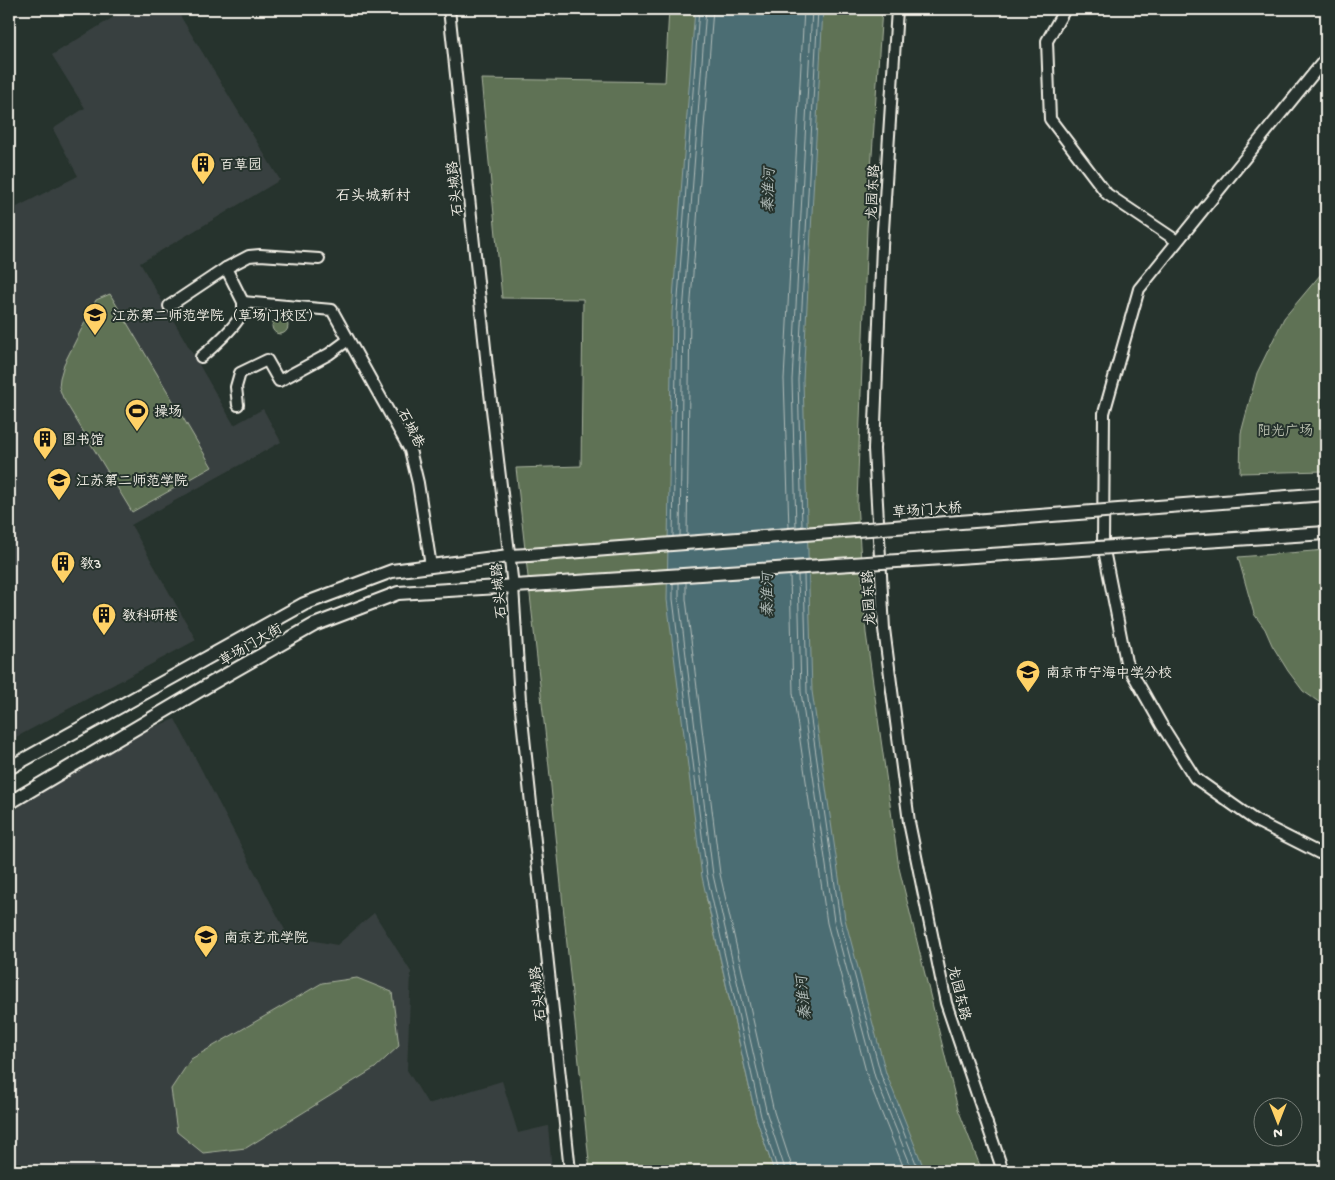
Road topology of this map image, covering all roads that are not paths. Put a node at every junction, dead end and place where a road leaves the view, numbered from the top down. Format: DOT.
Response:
graph roads {
  1 [pos="449,9"];
  2 [pos="897,9"];
  3 [pos="1065,9"];
  4 [pos="1326,58"];
  5 [pos="1177,241"];
  6 [pos="319,259"];
  7 [pos="226,268"];
  8 [pos="243,302"];
  9 [pos="170,306"];
  10 [pos="348,340"];
  11 [pos="200,357"];
  12 [pos="238,405"];
  13 [pos="1326,494"];
  14 [pos="1326,533"];
  15 [pos="529,554"];
  16 [pos="509,556"];
  17 [pos="431,566"];
  18 [pos="513,586"];
  19 [pos="9,768"];
  20 [pos="9,803"];
  21 [pos="1326,854"];
  22 [pos="570,1171"];
  23 [pos="1003,1171"];
  1 -- 16 [label="street, 石头城路"];
  2 -- 23 [label="street, 龙园东路"];
  3 -- 5 [label="street"];
  4 -- 5 [label="street"];
  5 -- 21 [label="street"];
  6 -- 7 [label="street"];
  7 -- 8 [label="street"];
  7 -- 9 [label="street"];
  8 -- 10 [label="street, 石城巷"];
  8 -- 11 [label="street"];
  10 -- 12 [label="street"];
  10 -- 17 [label="street, 石城巷"];
  13 -- 15 [label="main road, 草场门大桥, bridge"];
  14 -- 18 [label="main road, 草场门大街, bridge"];
  15 -- 16 [label="main road, 草场门大街"];
  16 -- 17 [label="main road, 草场门大街"];
  16 -- 18 [label="street, 石头城路"];
  17 -- 19 [label="main road, 草场门大街"];
  18 -- 20 [label="main road, 草场门大街"];
  18 -- 22 [label="street, 石头城路"];
}
